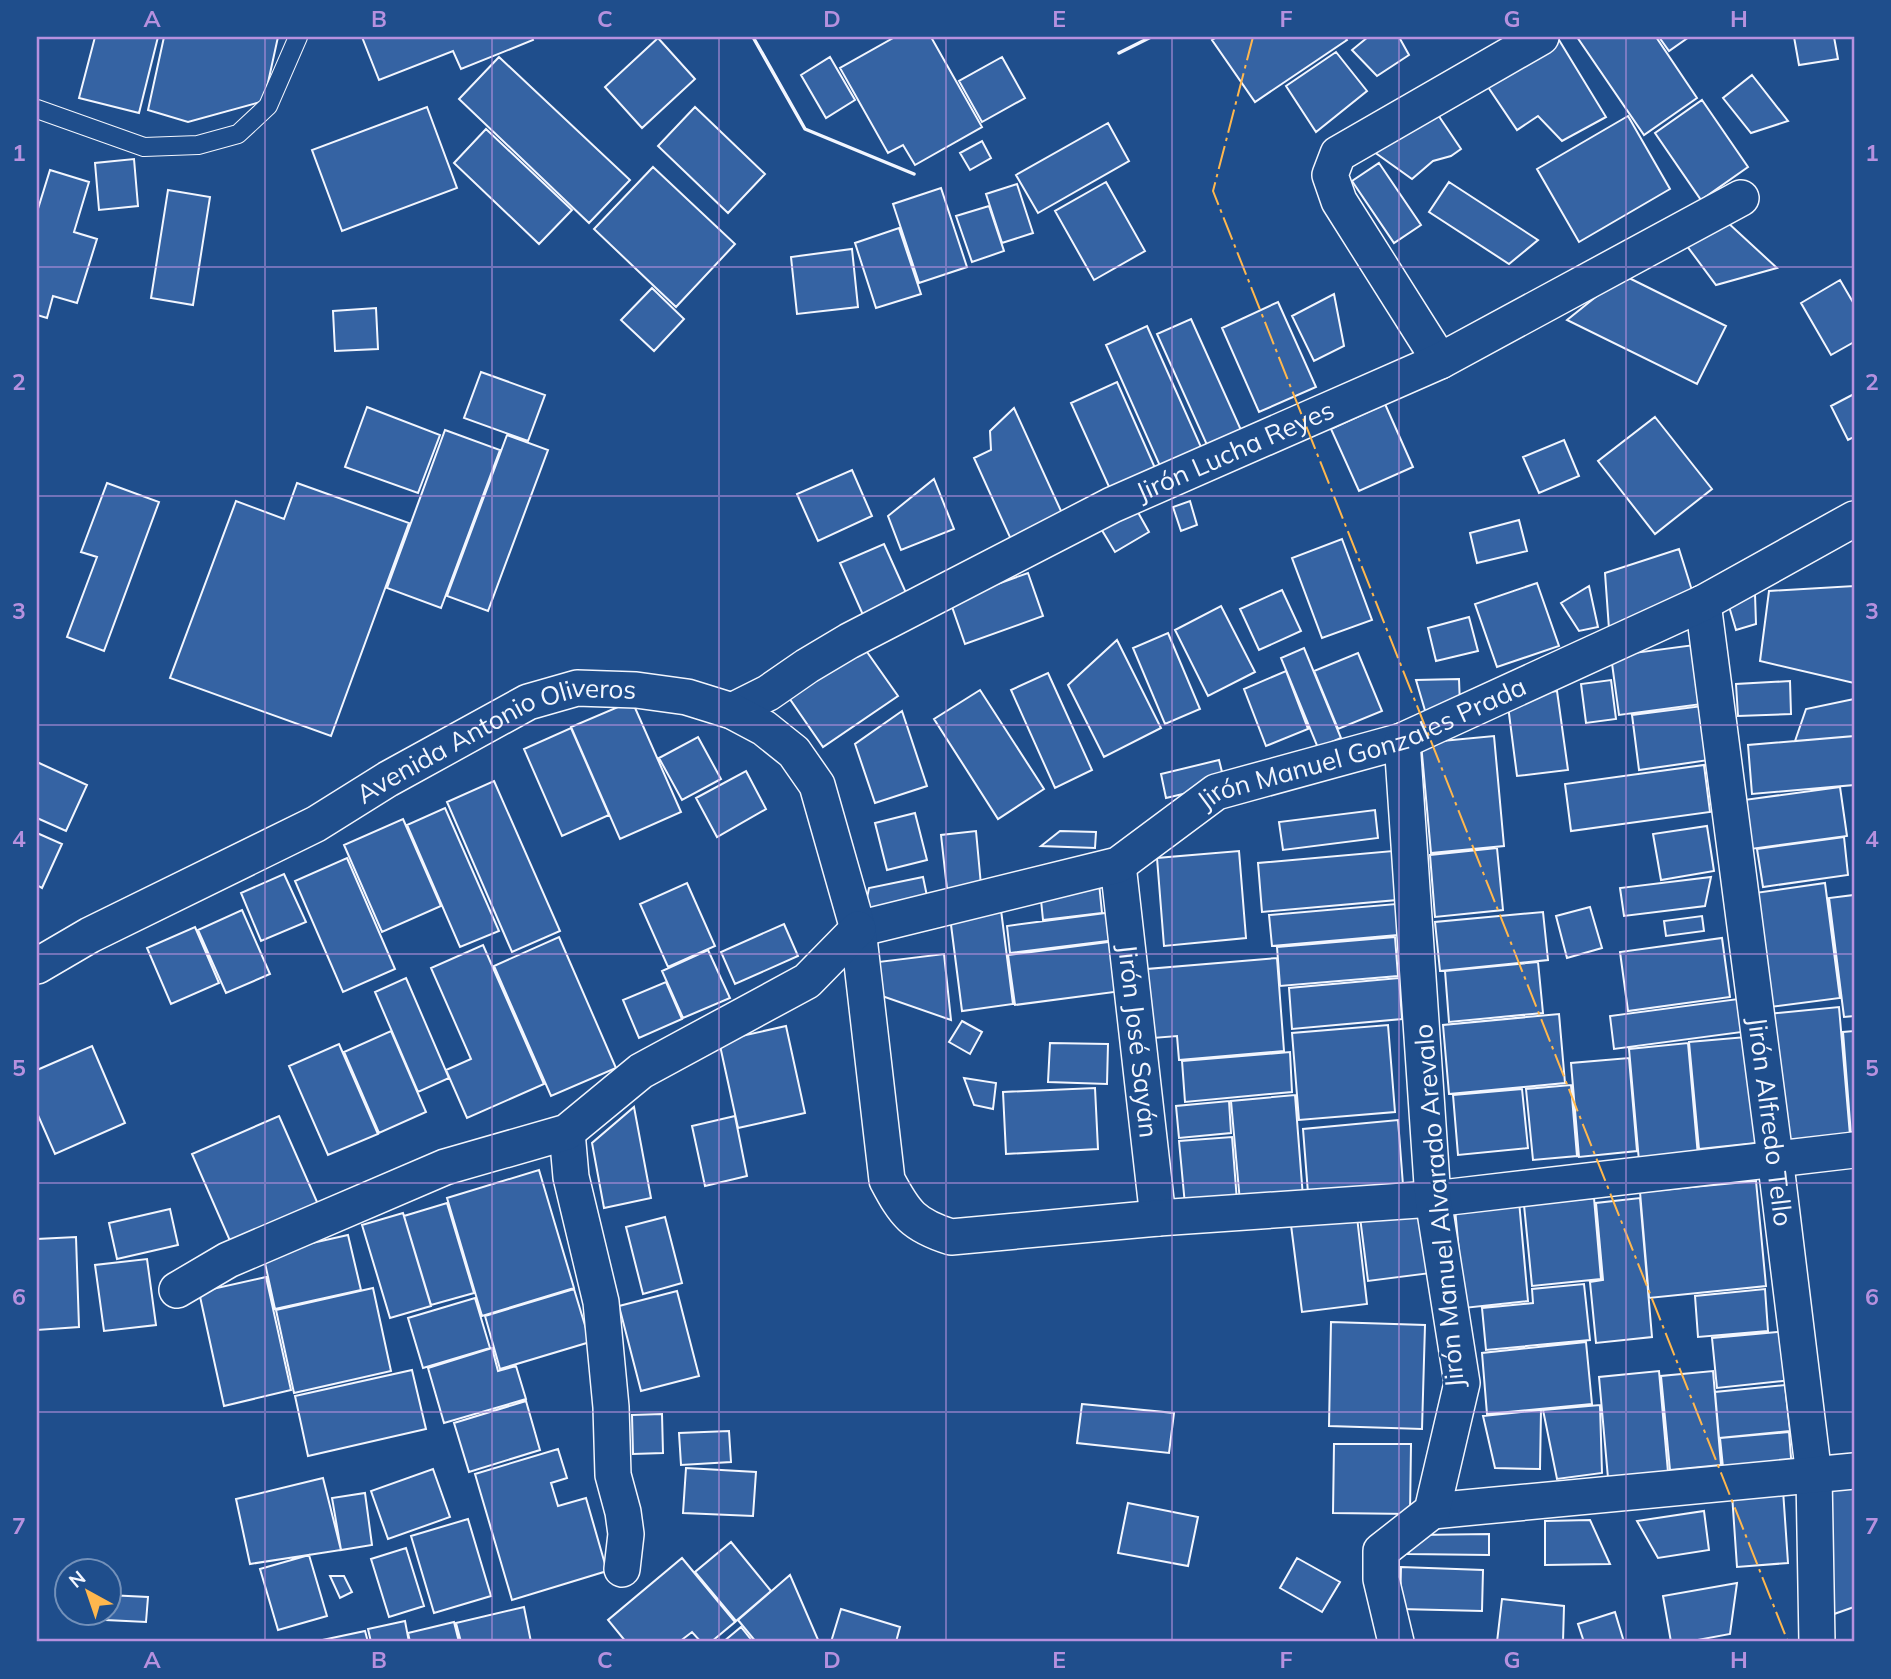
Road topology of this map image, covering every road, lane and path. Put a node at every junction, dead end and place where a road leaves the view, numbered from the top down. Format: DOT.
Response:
graph roads {
  1 [pos="298,37"];
  2 [pos="1541,37"];
  3 [pos="37,109"];
  4 [pos="1741,198"];
  5 [pos="1440,361"];
  6 [pos="1854,519"];
  7 [pos="1703,603"];
  8 [pos="732,711"];
  9 [pos="1402,741"];
  10 [pos="1118,865"];
  11 [pos="858,929"];
  12 [pos="37,965"];
  13 [pos="567,1132"];
  14 [pos="1854,1150"];
  15 [pos="1776,1157"];
  16 [pos="1433,1199"];
  17 [pos="1158,1218"];
  18 [pos="177,1290"];
  19 [pos="1854,1471"];
  20 [pos="1814,1476"];
  21 [pos="1432,1511"];
  22 [pos="622,1569"];
  23 [pos="1396,1642"];
  24 [pos="1817,1642"];
  1 -- 3 [label="lane"];
  2 -- 5 [label="street"];
  4 -- 5 [label="street, Jirón Lucha Reyes"];
  5 -- 8 [label="street, Jirón Lucha Reyes"];
  6 -- 7 [label="street, Jirón Manuel Gonzales Prada"];
  7 -- 9 [label="street, Jirón Manuel Gonzales Prada"];
  7 -- 15 [label="street, Jirón Alfredo Tello"];
  8 -- 11 [label="street, Avenida Antonio Oliveros"];
  8 -- 12 [label="street, Avenida Antonio Oliveros"];
  9 -- 10 [label="street, Jirón Manuel Gonzales Prada"];
  9 -- 16 [label="street, Jirón Manuel Alvarado Arevalo"];
  10 -- 11 [label="street, Jirón Manuel Gonzales Prada"];
  10 -- 17 [label="street, Jirón José Sayán"];
  11 -- 13 [label="street"];
  11 -- 17 [label="street, Avenida Antonio Oliveros"];
  13 -- 18 [label="street"];
  13 -- 22 [label="street"];
  14 -- 15 [label="street, Avenida Antonio Oliveros"];
  15 -- 16 [label="street, Avenida Antonio Oliveros"];
  15 -- 20 [label="street, Jirón Alfredo Tello"];
  16 -- 17 [label="street, Avenida Antonio Oliveros"];
  16 -- 21 [label="street, Jirón Manuel Alvarado Arevalo"];
  19 -- 20 [label="street"];
  20 -- 21 [label="street"];
  20 -- 24 [label="street, Jirón Alfredo Tello"];
  21 -- 23 [label="street"];
}
